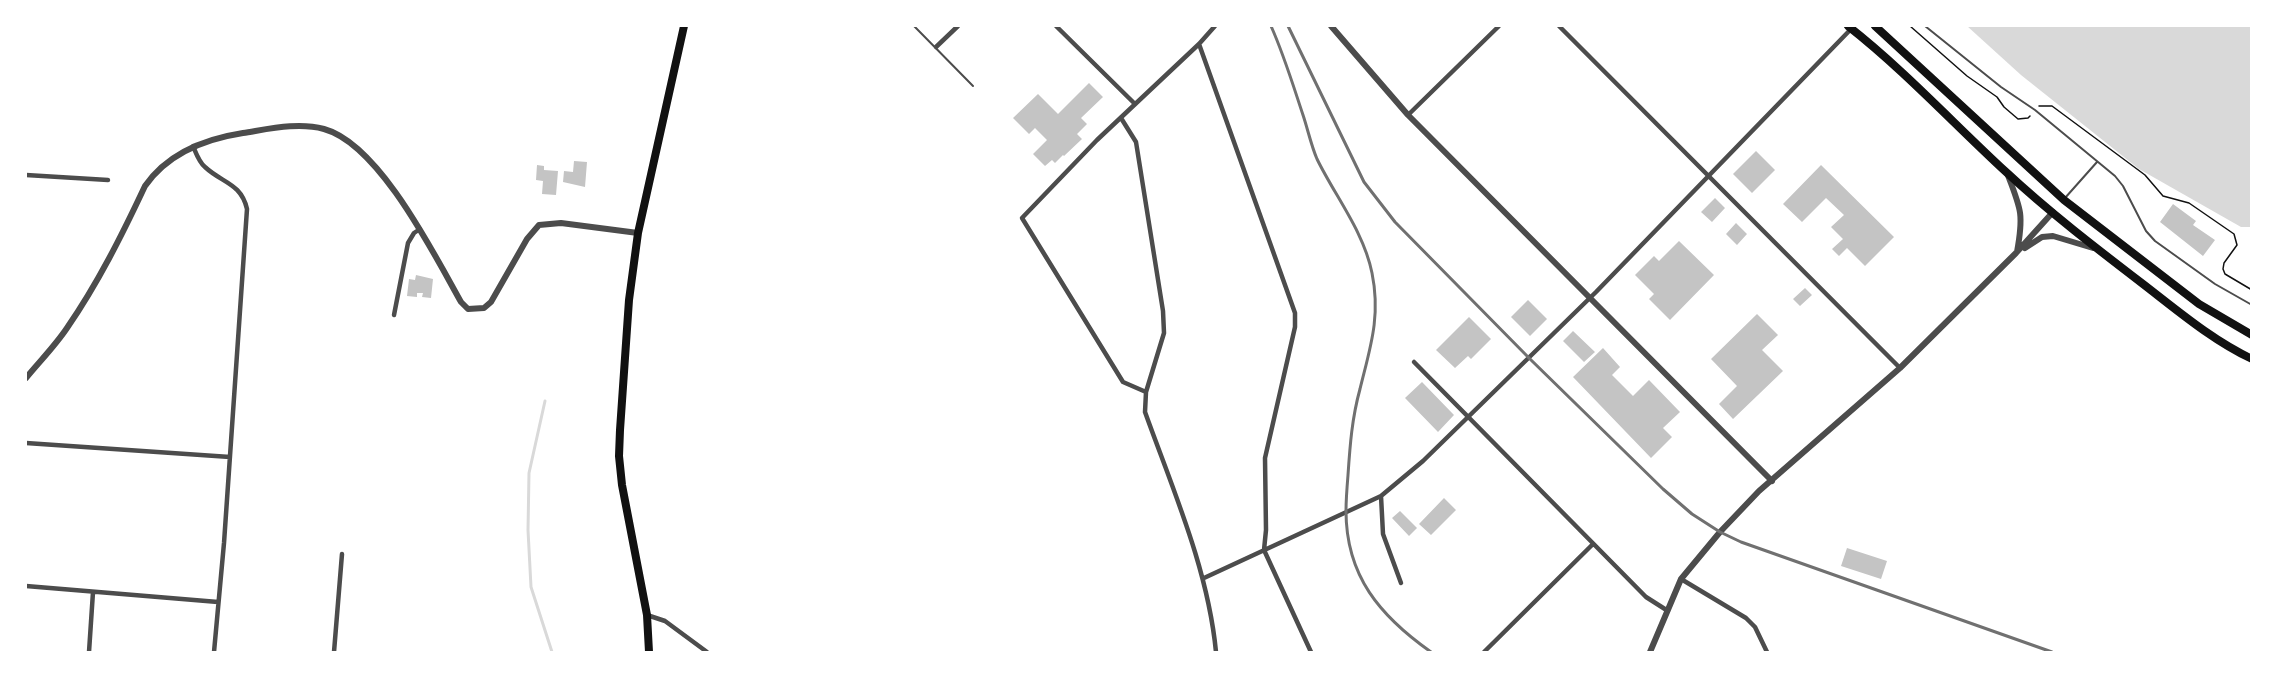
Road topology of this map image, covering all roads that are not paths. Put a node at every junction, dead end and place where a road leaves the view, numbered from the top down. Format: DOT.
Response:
graph roads {
  1 [pos="684,26"];
  2 [pos="914,26"];
  3 [pos="958,26"];
  4 [pos="1056,26"];
  5 [pos="1215,26"];
  6 [pos="1331,26"];
  7 [pos="1499,26"];
  8 [pos="1559,26"];
  9 [pos="1875,26"];
  10 [pos="1925,26"];
  11 [pos="1850,27"];
  12 [pos="1199,44"];
  13 [pos="936,47"];
  14 [pos="974,86"];
  15 [pos="1135,104"];
  16 [pos="1408,115"];
  17 [pos="1121,118"];
  18 [pos="193,146"];
  19 [pos="2097,162"];
  20 [pos="2007,173"];
  21 [pos="26,175"];
  22 [pos="1710,176"];
  23 [pos="108,180"];
  24 [pos="2064,200"];
  25 [pos="2053,212"];
  26 [pos="420,229"];
  27 [pos="638,233"];
  28 [pos="2098,250"];
  29 [pos="2016,253"];
  30 [pos="1589,299"];
  31 [pos="2252,305"];
  32 [pos="393,315"];
  33 [pos="2252,335"];
  34 [pos="2252,359"];
  35 [pos="1414,362"];
  36 [pos="1900,368"];
  37 [pos="26,378"];
  38 [pos="1146,392"];
  39 [pos="1469,416"];
  40 [pos="26,442"];
  41 [pos="230,457"];
  42 [pos="1772,481"];
  43 [pos="1381,496"];
  44 [pos="1593,544"];
  45 [pos="1264,550"];
  46 [pos="342,554"];
  47 [pos="1204,578"];
  48 [pos="1682,579"];
  49 [pos="1401,583"];
  50 [pos="26,586"];
  51 [pos="93,592"];
  52 [pos="218,602"];
  53 [pos="1668,611"];
  54 [pos="647,615"];
  55 [pos="89,652"];
  56 [pos="214,652"];
  57 [pos="334,652"];
  58 [pos="649,652"];
  59 [pos="707,652"];
  60 [pos="1216,652"];
  61 [pos="1311,652"];
  62 [pos="1484,652"];
  63 [pos="1650,652"];
  64 [pos="1767,652"];
  1 -- 27 [label="highway"];
  2 -- 13 [label="lane"];
  3 -- 13 [label="street"];
  4 -- 15 [label="street"];
  5 -- 12 [label="street"];
  6 -- 16 [label="street"];
  7 -- 16 [label="street"];
  8 -- 22 [label="street"];
  9 -- 24 [label="highway"];
  10 -- 19 [label="lane"];
  11 -- 20 [label="highway"];
  11 -- 22 [label="street"];
  12 -- 15 [label="street"];
  12 -- 45 [label="street"];
  13 -- 14 [label="lane"];
  15 -- 17 [label="street"];
  16 -- 30 [label="street"];
  17 -- 38 [label="street"];
  17 -- 38 [label="street"];
  18 -- 26 [label="street"];
  18 -- 37 [label="street"];
  18 -- 41 [label="street"];
  19 -- 24 [label="lane"];
  19 -- 31 [label="lane"];
  20 -- 25 [label="highway"];
  20 -- 29 [label="street"];
  21 -- 23 [label="street"];
  22 -- 30 [label="street"];
  22 -- 36 [label="street"];
  24 -- 25 [label="highway"];
  24 -- 33 [label="highway"];
  25 -- 28 [label="highway"];
  25 -- 29 [label="street"];
  26 -- 27 [label="street"];
  26 -- 32 [label="street"];
  27 -- 54 [label="highway"];
  28 -- 29 [label="street"];
  28 -- 34 [label="highway"];
  29 -- 36 [label="street"];
  30 -- 39 [label="street"];
  30 -- 42 [label="street"];
  35 -- 39 [label="street"];
  36 -- 42 [label="street"];
  38 -- 47 [label="street"];
  39 -- 43 [label="street"];
  39 -- 44 [label="street"];
  40 -- 41 [label="street"];
  41 -- 52 [label="street"];
  42 -- 48 [label="street"];
  43 -- 45 [label="street"];
  43 -- 49 [label="street"];
  44 -- 53 [label="street"];
  44 -- 62 [label="street"];
  45 -- 47 [label="street"];
  45 -- 61 [label="street"];
  46 -- 57 [label="street"];
  47 -- 60 [label="street"];
  48 -- 53 [label="street"];
  48 -- 64 [label="street"];
  50 -- 51 [label="street"];
  51 -- 52 [label="street"];
  51 -- 55 [label="street"];
  52 -- 56 [label="street"];
  53 -- 63 [label="street"];
  54 -- 58 [label="highway"];
  54 -- 59 [label="street"];
}
